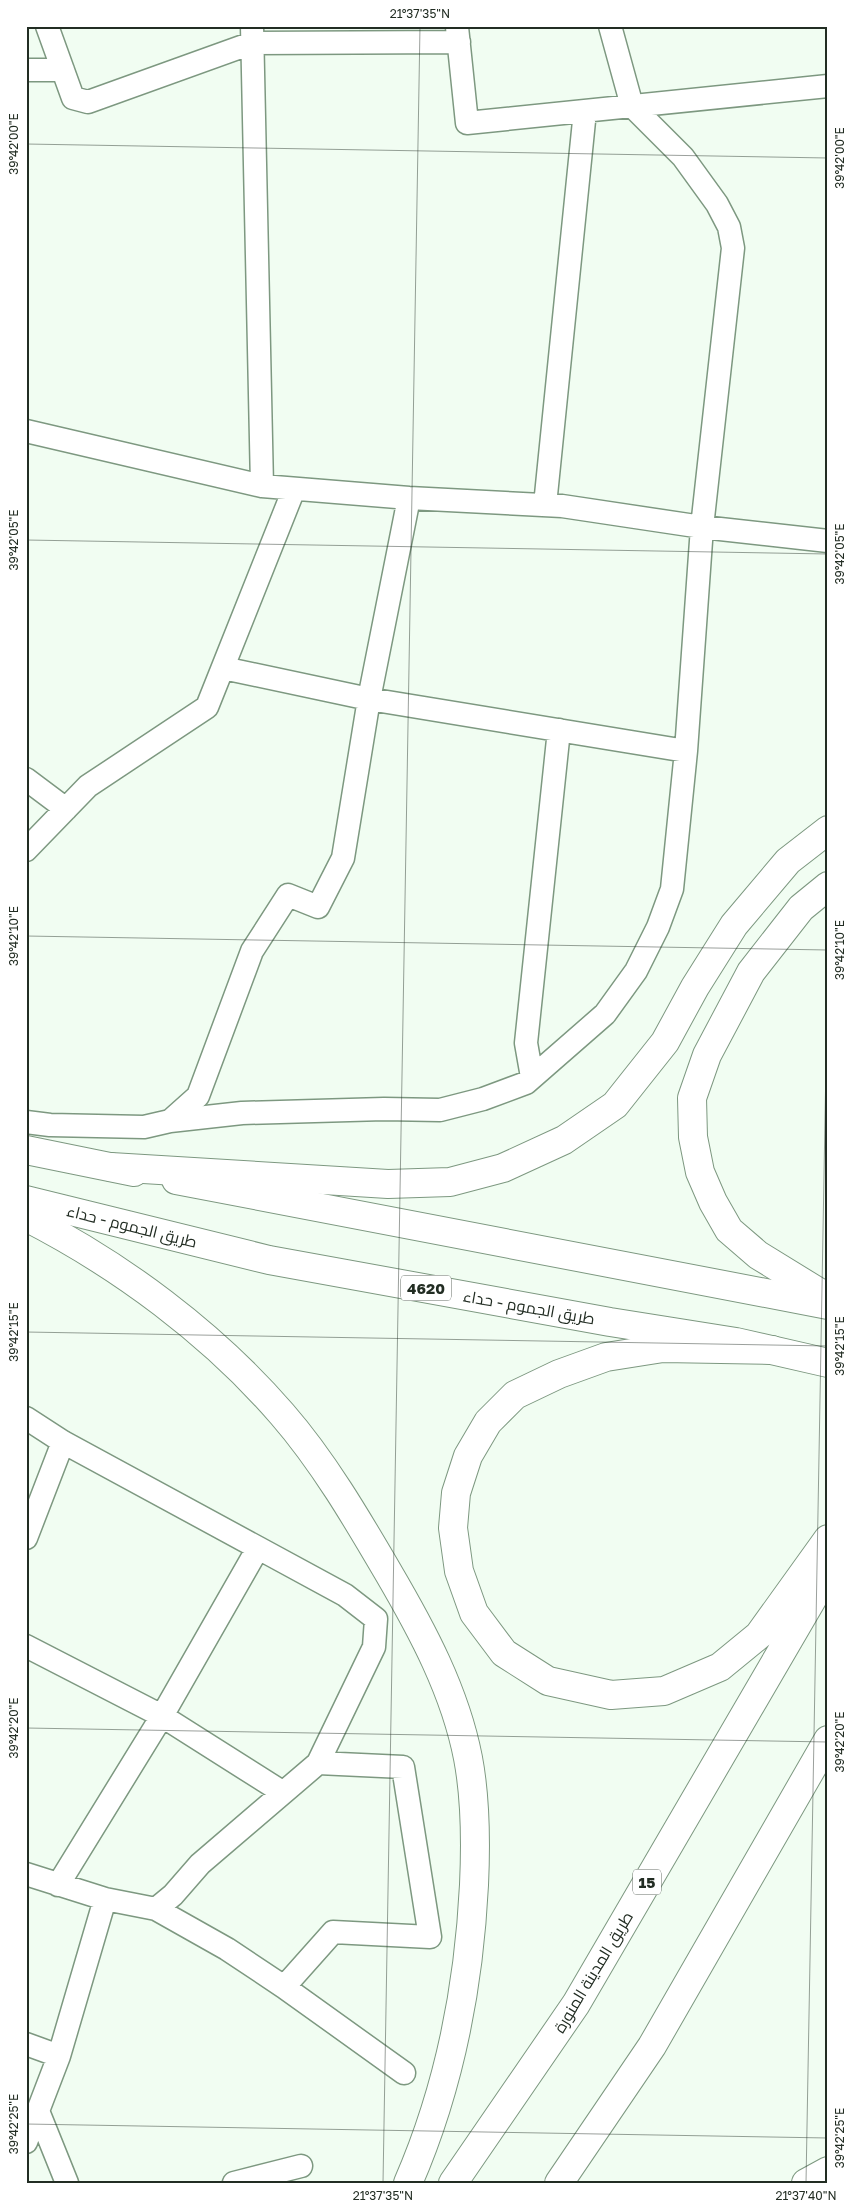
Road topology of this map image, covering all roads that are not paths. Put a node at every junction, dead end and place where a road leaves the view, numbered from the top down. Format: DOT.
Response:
graph roads {
  1 [pos="47,26"];
  2 [pos="610,26"];
  3 [pos="458,34"];
  4 [pos="252,35"];
  5 [pos="26,70"];
  6 [pos="63,70"];
  7 [pos="828,86"];
  8 [pos="632,106"];
  9 [pos="586,111"];
  10 [pos="26,430"];
  11 [pos="262,486"];
  12 [pos="294,489"];
  13 [pos="409,498"];
  14 [pos="545,505"];
  15 [pos="702,527"];
  16 [pos="828,542"];
  17 [pos="223,668"];
  18 [pos="369,699"];
  19 [pos="559,730"];
  20 [pos="686,751"];
  21 [pos="26,779"];
  22 [pos="66,809"];
  23 [pos="828,830"];
  24 [pos="26,850"];
  25 [pos="828,886"];
  26 [pos="532,1078"];
  27 [pos="170,1121"];
  28 [pos="26,1122"];
  29 [pos="26,1150"];
  30 [pos="111,1167"];
  31 [pos="26,1200"];
  32 [pos="26,1217"];
  33 [pos="828,1298"];
  34 [pos="828,1305"];
  35 [pos="772,1350"];
  36 [pos="828,1363"];
  37 [pos="26,1418"];
  38 [pos="63,1442"];
  39 [pos="26,1538"];
  40 [pos="828,1538"];
  41 [pos="258,1548"];
  42 [pos="828,1572"];
  43 [pos="26,1646"];
  44 [pos="162,1716"];
  45 [pos="828,1740"];
  46 [pos="318,1763"];
  47 [pos="282,1792"];
  48 [pos="26,1874"];
  49 [pos="58,1885"];
  50 [pos="105,1899"];
  51 [pos="156,1908"];
  52 [pos="284,1988"];
  53 [pos="26,2044"];
  54 [pos="59,2056"];
  55 [pos="404,2072"];
  56 [pos="38,2112"];
  57 [pos="26,2142"];
  58 [pos="301,2166"];
  59 [pos="828,2171"];
  60 [pos="67,2183"];
  61 [pos="234,2183"];
  62 [pos="408,2183"];
  63 [pos="453,2183"];
  64 [pos="559,2183"];
  65 [pos="806,2183"];
  1 -- 6 [label="street"];
  2 -- 8 [label="street"];
  3 -- 4 [label="street"];
  3 -- 9 [label="street"];
  4 -- 6 [label="street"];
  4 -- 11 [label="street"];
  5 -- 6 [label="street"];
  7 -- 8 [label="street"];
  8 -- 9 [label="street"];
  8 -- 15 [label="street"];
  9 -- 14 [label="street"];
  10 -- 11 [label="street"];
  11 -- 12 [label="street"];
  12 -- 13 [label="street"];
  12 -- 17 [label="street"];
  13 -- 14 [label="street"];
  13 -- 18 [label="street"];
  14 -- 15 [label="street"];
  15 -- 16 [label="street"];
  15 -- 20 [label="street"];
  17 -- 18 [label="street"];
  17 -- 22 [label="street"];
  18 -- 19 [label="street"];
  18 -- 27 [label="street"];
  19 -- 20 [label="street"];
  19 -- 26 [label="street"];
  20 -- 26 [label="street"];
  21 -- 22 [label="street"];
  22 -- 24 [label="street"];
  23 -- 30 [label="main road"];
  25 -- 33 [label="main road"];
  26 -- 27 [label="street"];
  27 -- 28 [label="street"];
  29 -- 30 [label="main road"];
  30 -- 34 [label="main road"];
  31 -- 35 [label="main road, طريق الجموم - حداء / 4620"];
  32 -- 62 [label="main road"];
  35 -- 36 [label="main road, طريق الجموم - حداء / 4620"];
  35 -- 40 [label="main road"];
  37 -- 38 [label="street"];
  38 -- 39 [label="street"];
  38 -- 41 [label="street"];
  41 -- 44 [label="street"];
  41 -- 46 [label="street"];
  42 -- 63 [label="main road, طريق المدينة المنورة / 15"];
  43 -- 44 [label="street"];
  44 -- 47 [label="street"];
  44 -- 49 [label="street"];
  45 -- 64 [label="main road"];
  46 -- 47 [label="street"];
  46 -- 52 [label="street"];
  47 -- 51 [label="street"];
  48 -- 49 [label="street"];
  49 -- 50 [label="street"];
  50 -- 51 [label="street"];
  50 -- 54 [label="street"];
  51 -- 52 [label="street"];
  52 -- 55 [label="street"];
  53 -- 54 [label="street"];
  54 -- 56 [label="street"];
  56 -- 57 [label="street"];
  56 -- 60 [label="street"];
  58 -- 61 [label="street"];
  59 -- 65 [label="main road"];
}
